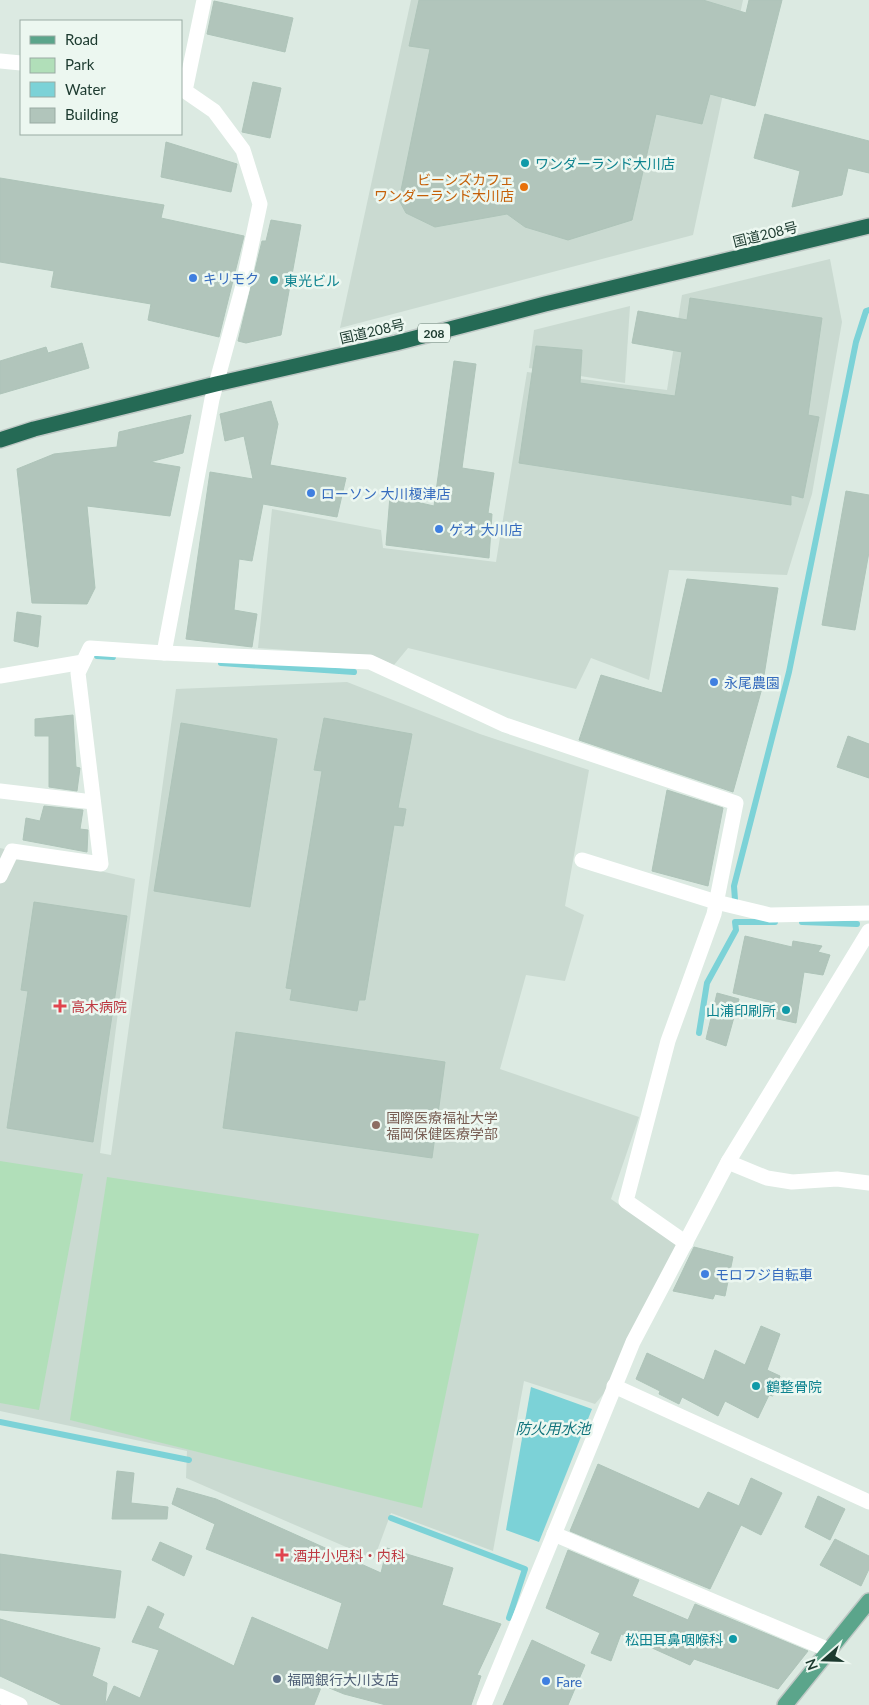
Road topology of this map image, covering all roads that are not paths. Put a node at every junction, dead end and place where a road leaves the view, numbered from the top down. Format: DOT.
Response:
graph roads {
  1 [pos="204,0"];
  2 [pos="0,61"];
  3 [pos="20,63"];
  4 [pos="183,91"];
  5 [pos="869,226"];
  6 [pos="216,384"];
  7 [pos="0,440"];
  8 [pos="164,653"];
  9 [pos="84,662"];
  10 [pos="0,676"];
  11 [pos="0,791"];
  12 [pos="93,802"];
  13 [pos="582,860"];
  14 [pos="0,876"];
  15 [pos="716,902"];
  16 [pos="869,914"];
  17 [pos="869,931"];
  18 [pos="728,1162"];
  19 [pos="869,1182"];
  20 [pos="686,1243"];
  21 [pos="614,1386"];
  22 [pos="869,1502"];
  23 [pos="554,1534"];
  24 [pos="869,1601"];
  25 [pos="829,1650"];
  26 [pos="0,1696"];
  27 [pos="20,1705"];
  28 [pos="484,1705"];
  29 [pos="785,1705"];
  1 -- 4 [label="street"];
  2 -- 3 [label="street"];
  4 -- 6 [label="street"];
  5 -- 6 [label="highway, 国道208号 / 208"];
  6 -- 7 [label="highway, 国道208号 / 208"];
  6 -- 8 [label="street"];
  8 -- 9 [label="street"];
  8 -- 15 [label="street"];
  9 -- 10 [label="street"];
  9 -- 12 [label="street"];
  11 -- 12 [label="street"];
  12 -- 14 [label="street"];
  13 -- 15 [label="street"];
  15 -- 16 [label="street"];
  15 -- 20 [label="street"];
  17 -- 18 [label="street"];
  18 -- 19 [label="street"];
  18 -- 20 [label="street"];
  20 -- 21 [label="street"];
  21 -- 22 [label="street"];
  21 -- 23 [label="street"];
  23 -- 25 [label="street"];
  23 -- 28 [label="street"];
  24 -- 25 [label="main road"];
  25 -- 29 [label="main road"];
  26 -- 27 [label="street"];
}
